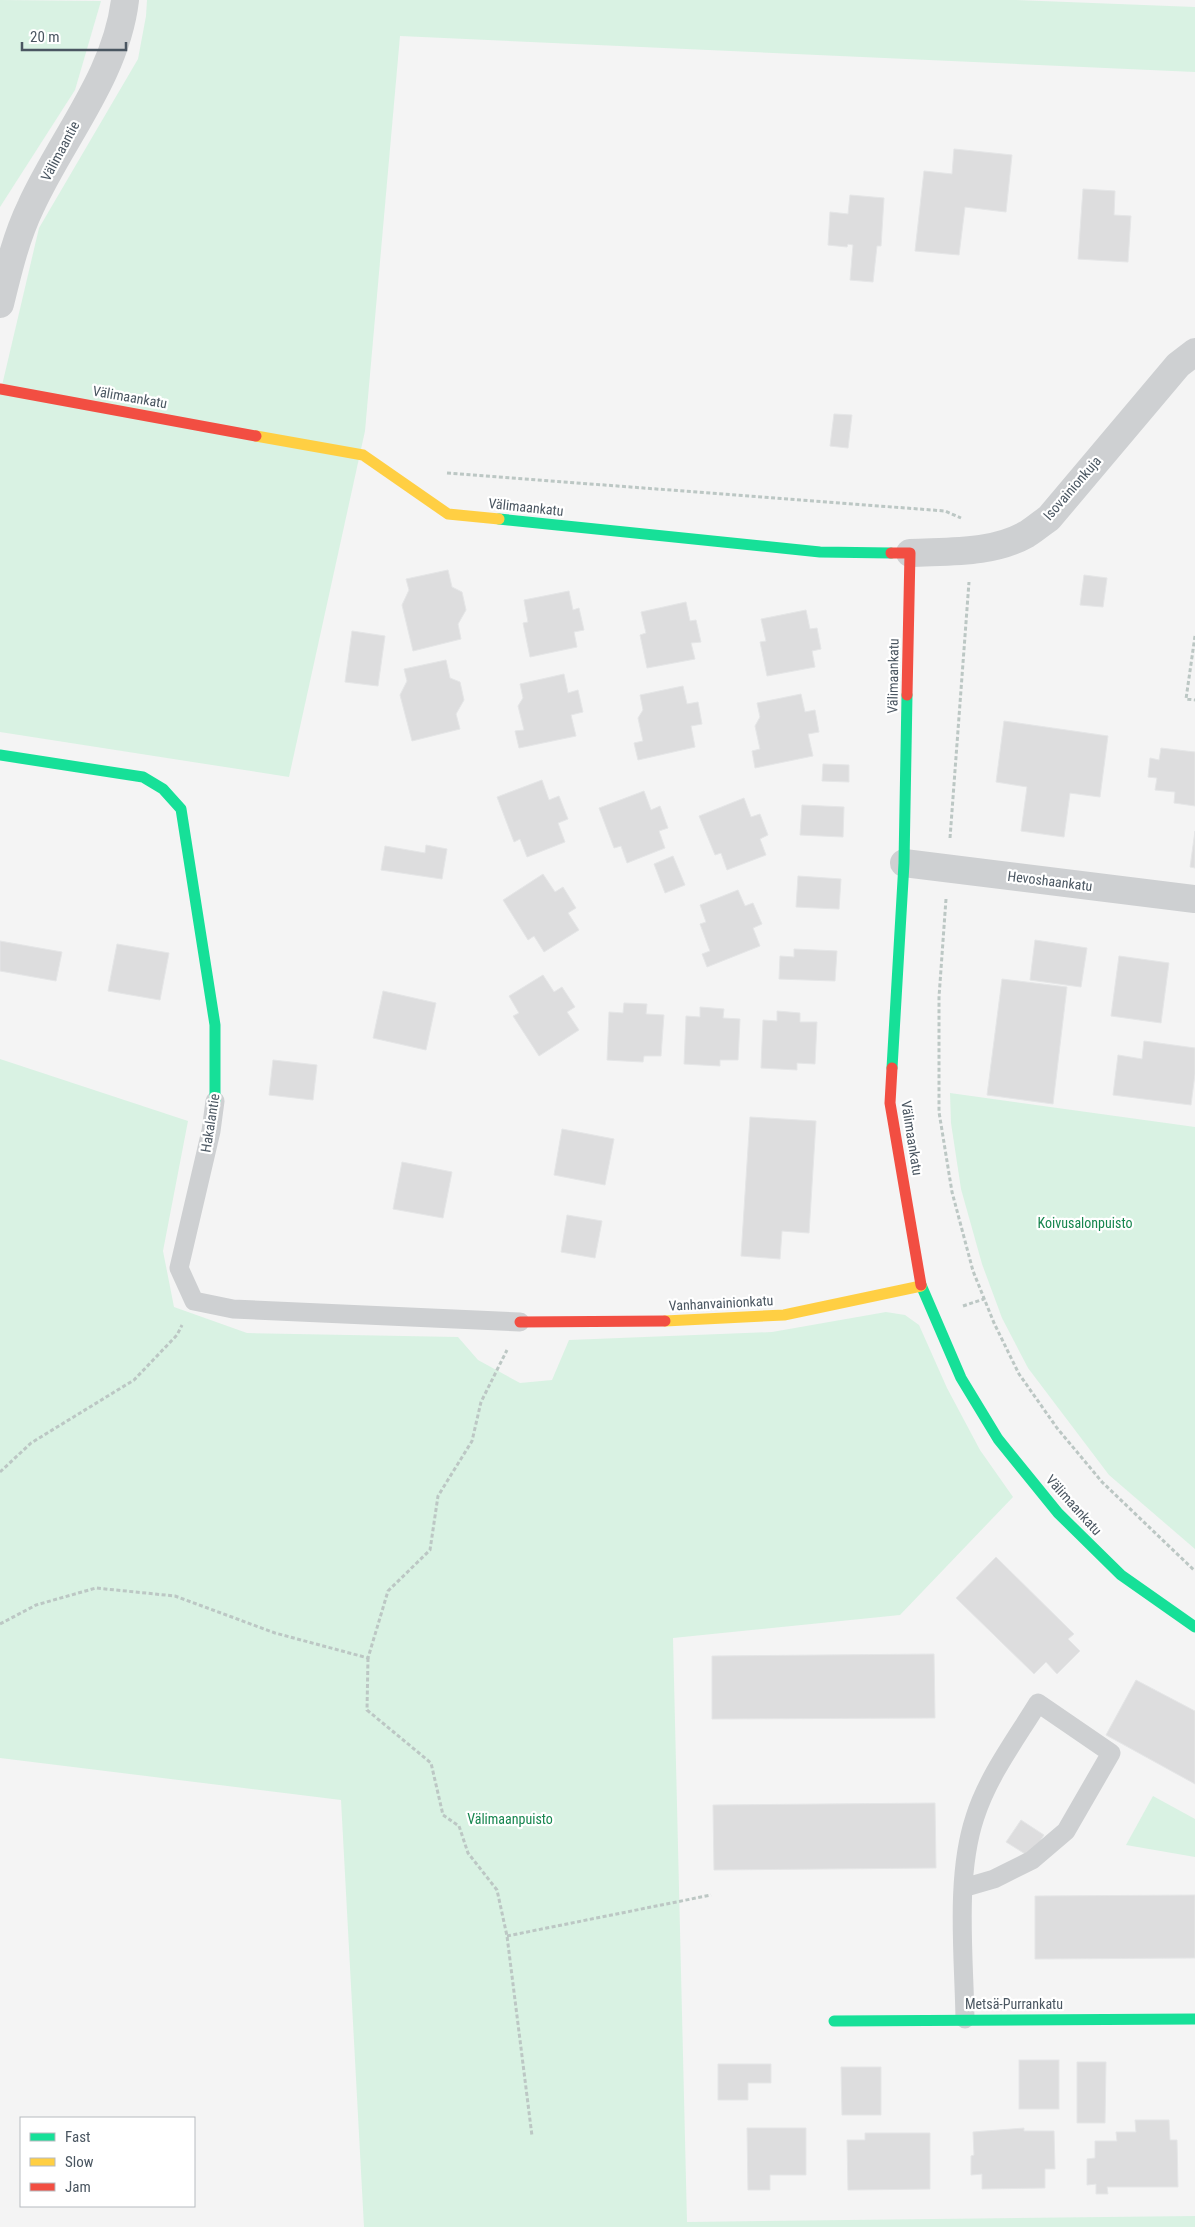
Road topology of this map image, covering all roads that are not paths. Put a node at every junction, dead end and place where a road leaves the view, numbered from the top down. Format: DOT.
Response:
graph roads {
  1 [pos="125,0"];
  2 [pos="0,304"];
  3 [pos="1195,352"];
  4 [pos="0,388"];
  5 [pos="910,553"];
  6 [pos="0,755"];
  7 [pos="904,863"];
  8 [pos="1195,899"];
  9 [pos="215,1101"];
  10 [pos="921,1286"];
  11 [pos="520,1322"];
  12 [pos="1195,1627"];
  13 [pos="963,1888"];
  14 [pos="965,2019"];
  15 [pos="1195,2019"];
  16 [pos="834,2022"];
  1 -- 2 [label="street, Välimaantie"];
  3 -- 5 [label="street, Isovainionkuja"];
  4 -- 5 [label="street, Välimaankatu"];
  5 -- 7 [label="street, Välimaankatu"];
  6 -- 9 [label="street, Hakalantie"];
  7 -- 8 [label="street, Hevoshaankatu"];
  7 -- 10 [label="street, Välimaankatu"];
  9 -- 11 [label="lane, Hakalantie"];
  10 -- 11 [label="street, Vanhanvainionkatu"];
  10 -- 12 [label="street, Välimaankatu"];
  13 -- 13 [label="lane"];
  13 -- 14 [label="lane"];
  14 -- 15 [label="street, Metsä-Purrankatu"];
  14 -- 16 [label="street, Metsä-Purrankatu"];
}
